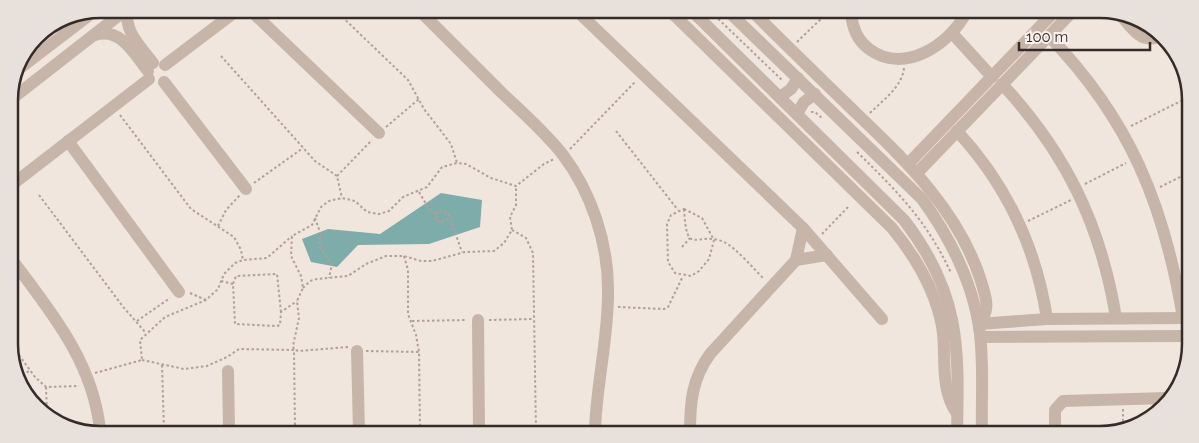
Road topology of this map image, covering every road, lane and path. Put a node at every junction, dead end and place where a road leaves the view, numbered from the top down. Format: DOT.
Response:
graph roads {
  1 [pos="116,18"];
  2 [pos="126,18"];
  3 [pos="226,18"];
  4 [pos="258,18"];
  5 [pos="344,18"];
  6 [pos="427,18"];
  7 [pos="584,18"];
  8 [pos="677,18"];
  9 [pos="698,18"];
  10 [pos="735,18"];
  11 [pos="759,18"];
  12 [pos="822,18"];
  13 [pos="852,18"];
  14 [pos="962,18"];
  15 [pos="1049,18"];
  16 [pos="1066,18"];
  17 [pos="84,19"];
  18 [pos="1128,23"];
  19 [pos="952,33"];
  20 [pos="775,34"];
  21 [pos="93,36"];
  22 [pos="1049,36"];
  23 [pos="1154,37"];
  24 [pos="764,45"];
  25 [pos="790,49"];
  26 [pos="221,56"];
  27 [pos="902,60"];
  28 [pos="26,64"];
  29 [pos="154,69"];
  30 [pos="642,75"];
  31 [pos="798,78"];
  32 [pos="997,81"];
  33 [pos="27,88"];
  34 [pos="18,91"];
  35 [pos="18,94"];
  36 [pos="815,94"];
  37 [pos="780,97"];
  38 [pos="418,99"];
  39 [pos="1182,101"];
  40 [pos="114,106"];
  41 [pos="796,114"];
  42 [pos="863,120"];
  43 [pos="874,130"];
  44 [pos="616,131"];
  45 [pos="957,131"];
  46 [pos="1122,131"];
  47 [pos="379,133"];
  48 [pos="68,141"];
  49 [pos="864,142"];
  50 [pos="303,148"];
  51 [pos="563,156"];
  52 [pos="1136,158"];
  53 [pos="457,163"];
  54 [pos="913,168"];
  55 [pos="337,176"];
  56 [pos="1182,176"];
  57 [pos="18,181"];
  58 [pos="516,186"];
  59 [pos="246,189"];
  60 [pos="419,192"];
  61 [pos="1078,192"];
  62 [pos="1151,192"];
  63 [pos="39,195"];
  64 [pos="342,198"];
  65 [pos="848,207"];
  66 [pos="684,209"];
  67 [pos="678,210"];
  68 [pos="436,214"];
  69 [pos="315,218"];
  70 [pos="448,219"];
  71 [pos="1021,224"];
  72 [pos="218,226"];
  73 [pos="803,228"];
  74 [pos="512,230"];
  75 [pos="292,236"];
  76 [pos="690,238"];
  77 [pos="714,240"];
  78 [pos="816,241"];
  79 [pos="950,241"];
  80 [pos="682,247"];
  81 [pos="462,252"];
  82 [pos="928,254"];
  83 [pos="827,255"];
  84 [pos="404,256"];
  85 [pos="243,260"];
  86 [pos="796,260"];
  87 [pos="18,268"];
  88 [pos="683,276"];
  89 [pos="329,278"];
  90 [pos="221,281"];
  91 [pos="233,284"];
  92 [pos="771,286"];
  93 [pos="303,288"];
  94 [pos="179,292"];
  95 [pos="206,300"];
  96 [pos="297,301"];
  97 [pos="1182,304"];
  98 [pos="608,307"];
  99 [pos="281,312"];
  100 [pos="1116,318"];
  101 [pos="1182,318"];
  102 [pos="882,319"];
  103 [pos="1047,319"];
  104 [pos="478,320"];
  105 [pos="136,322"];
  106 [pos="979,324"];
  107 [pos="146,333"];
  108 [pos="1182,336"];
  109 [pos="981,337"];
  110 [pos="294,350"];
  111 [pos="357,351"];
  112 [pos="419,352"];
  113 [pos="19,355"];
  114 [pos="142,360"];
  115 [pos="162,365"];
  116 [pos="30,370"];
  117 [pos="228,370"];
  118 [pos="24,375"];
  119 [pos="90,381"];
  120 [pos="46,387"];
  121 [pos="1161,398"];
  122 [pos="1122,400"];
  123 [pos="47,406"];
  124 [pos="958,415"];
  125 [pos="1123,422"];
  126 [pos="690,425"];
  127 [pos="958,425"];
  128 [pos="982,425"];
  129 [pos="1055,425"];
  130 [pos="99,426"];
  131 [pos="164,426"];
  132 [pos="229,426"];
  133 [pos="296,426"];
  134 [pos="359,426"];
  135 [pos="420,426"];
  136 [pos="478,426"];
  137 [pos="536,426"];
  138 [pos="595,426"];
  1 -- 21 [label="street"];
  2 -- 29 [label="street"];
  3 -- 29 [label="street"];
  4 -- 47 [label="street"];
  5 -- 38 [label="path"];
  6 -- 51 [label="street"];
  7 -- 30 [label="street"];
  8 -- 124 [label="street"];
  9 -- 37 [label="street"];
  10 -- 24 [label="street"];
  11 -- 20 [label="street"];
  12 -- 25 [label="path"];
  13 -- 27 [label="street"];
  14 -- 19 [label="street"];
  15 -- 32 [label="street"];
  16 -- 22 [label="street"];
  17 -- 28 [label="street"];
  18 -- 23 [label="street"];
  19 -- 27 [label="street"];
  19 -- 32 [label="street"];
  20 -- 24 [label="street"];
  20 -- 25 [label="street"];
  21 -- 29 [label="street"];
  21 -- 33 [label="street"];
  22 -- 32 [label="street"];
  22 -- 46 [label="street"];
  24 -- 31 [label="street"];
  25 -- 42 [label="street"];
  26 -- 50 [label="path"];
  27 -- 42 [label="path"];
  29 -- 40 [label="street"];
  29 -- 59 [label="street"];
  30 -- 51 [label="path"];
  30 -- 73 [label="street"];
  31 -- 36 [label="street"];
  31 -- 37 [label="street"];
  32 -- 45 [label="street"];
  32 -- 54 [label="street"];
  32 -- 61 [label="street"];
  33 -- 34 [label="street"];
  33 -- 35 [label="street"];
  36 -- 41 [label="street"];
  36 -- 49 [label="street"];
  37 -- 41 [label="street"];
  38 -- 47 [label="path"];
  38 -- 53 [label="path"];
  39 -- 46 [label="path"];
  40 -- 48 [label="street"];
  40 -- 72 [label="path"];
  41 -- 82 [label="street"];
  42 -- 43 [label="street"];
  43 -- 49 [label="street"];
  43 -- 54 [label="street"];
  44 -- 67 [label="path"];
  45 -- 54 [label="street"];
  45 -- 71 [label="street"];
  46 -- 52 [label="street"];
  47 -- 55 [label="path"];
  48 -- 57 [label="street"];
  48 -- 94 [label="street"];
  49 -- 79 [label="street"];
  50 -- 55 [label="path"];
  50 -- 59 [label="path"];
  51 -- 58 [label="path"];
  51 -- 98 [label="street"];
  52 -- 61 [label="path"];
  52 -- 62 [label="street"];
  53 -- 58 [label="path"];
  53 -- 60 [label="path"];
  54 -- 106 [label="street"];
  55 -- 64 [label="path"];
  56 -- 62 [label="path"];
  58 -- 74 [label="path"];
  59 -- 72 [label="path"];
  60 -- 64 [label="path"];
  60 -- 68 [label="path"];
  61 -- 71 [label="path"];
  61 -- 100 [label="street"];
  62 -- 97 [label="street"];
  63 -- 105 [label="path"];
  64 -- 69 [label="path"];
  65 -- 78 [label="path"];
  66 -- 67 [label="path"];
  66 -- 76 [label="path"];
  66 -- 77 [label="path"];
  67 -- 88 [label="path"];
  68 -- 70 [label="path"];
  68 -- 70 [label="path"];
  69 -- 75 [label="path"];
  69 -- 89 [label="path"];
  70 -- 81 [label="path"];
  71 -- 103 [label="street"];
  72 -- 85 [label="path"];
  73 -- 78 [label="street"];
  73 -- 86 [label="street"];
  74 -- 81 [label="path"];
  74 -- 137 [label="path"];
  75 -- 85 [label="path"];
  75 -- 93 [label="path"];
  76 -- 77 [label="path"];
  76 -- 80 [label="path"];
  77 -- 88 [label="path"];
  77 -- 92 [label="path"];
  78 -- 83 [label="street"];
  79 -- 82 [label="path"];
  79 -- 106 [label="street"];
  81 -- 84 [label="path"];
  82 -- 124 [label="street"];
  83 -- 86 [label="street"];
  83 -- 102 [label="street"];
  84 -- 89 [label="path"];
  84 -- 112 [label="path"];
  85 -- 90 [label="path"];
  86 -- 92 [label="street"];
  87 -- 119 [label="street"];
  88 -- 98 [label="path"];
  89 -- 93 [label="path"];
  90 -- 91 [label="path"];
  90 -- 95 [label="path"];
  91 -- 99 [label="path"];
  91 -- 99 [label="path"];
  92 -- 126 [label="street"];
  93 -- 96 [label="path"];
  94 -- 95 [label="path"];
  94 -- 105 [label="path"];
  95 -- 107 [label="path"];
  96 -- 99 [label="path"];
  96 -- 110 [label="path"];
  98 -- 138 [label="street"];
  100 -- 101 [label="street"];
  100 -- 103 [label="street"];
  103 -- 106 [label="street"];
  104 -- 136 [label="street"];
  105 -- 107 [label="path"];
  106 -- 109 [label="street"];
  107 -- 114 [label="path"];
  108 -- 109 [label="street"];
  109 -- 128 [label="street"];
  110 -- 111 [label="path"];
  110 -- 115 [label="path"];
  110 -- 133 [label="path"];
  111 -- 112 [label="path"];
  111 -- 134 [label="street"];
  112 -- 135 [label="path"];
  113 -- 116 [label="path"];
  114 -- 115 [label="path"];
  114 -- 119 [label="path"];
  115 -- 131 [label="path"];
  116 -- 118 [label="path"];
  116 -- 120 [label="path"];
  117 -- 132 [label="street"];
  119 -- 120 [label="path"];
  119 -- 130 [label="street"];
  120 -- 123 [label="path"];
  121 -- 122 [label="street"];
  122 -- 125 [label="path"];
  122 -- 129 [label="street"];
  124 -- 127 [label="street"];
}
